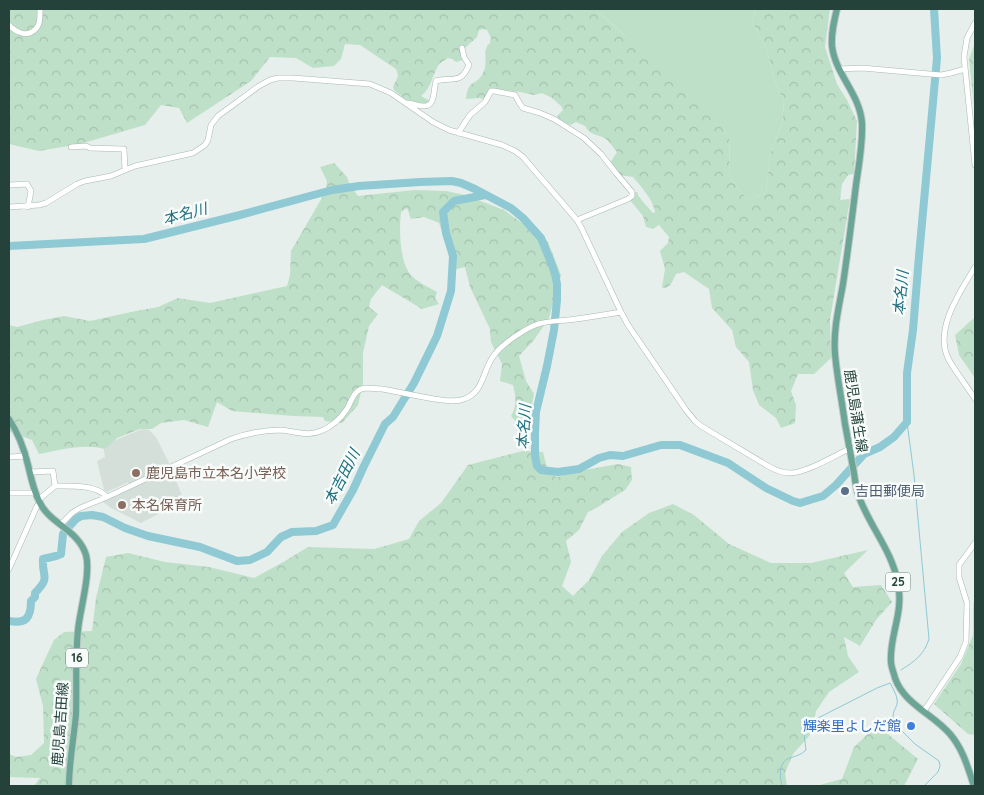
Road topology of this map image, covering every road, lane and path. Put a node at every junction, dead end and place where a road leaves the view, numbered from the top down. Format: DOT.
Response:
graph roads {
  1 [pos="40,9"];
  2 [pos="837,9"];
  3 [pos="975,23"];
  4 [pos="9,25"];
  5 [pos="462,48"];
  6 [pos="840,69"];
  7 [pos="965,69"];
  8 [pos="406,103"];
  9 [pos="458,133"];
  10 [pos="71,147"];
  11 [pos="975,165"];
  12 [pos="125,170"];
  13 [pos="9,185"];
  14 [pos="9,207"];
  15 [pos="28,207"];
  16 [pos="576,220"];
  17 [pos="975,266"];
  18 [pos="620,312"];
  19 [pos="975,399"];
  20 [pos="9,419"];
  21 [pos="12,430"];
  22 [pos="849,449"];
  23 [pos="26,456"];
  24 [pos="9,457"];
  25 [pos="30,472"];
  26 [pos="54,486"];
  27 [pos="9,493"];
  28 [pos="35,493"];
  29 [pos="107,497"];
  30 [pos="39,502"];
  31 [pos="63,526"];
  32 [pos="975,543"];
  33 [pos="9,569"];
  34 [pos="924,711"];
  35 [pos="68,786"];
  36 [pos="974,786"];
  1 -- 4 [label="street"];
  2 -- 6 [label="main road, 鹿児島蒲生線 / 25"];
  3 -- 7 [label="street"];
  5 -- 8 [label="street"];
  6 -- 7 [label="street"];
  6 -- 22 [label="main road, 鹿児島蒲生線 / 25"];
  7 -- 11 [label="street"];
  8 -- 9 [label="street"];
  8 -- 12 [label="street"];
  9 -- 16 [label="street"];
  9 -- 16 [label="street"];
  10 -- 12 [label="street"];
  12 -- 15 [label="street"];
  13 -- 15 [label="street"];
  14 -- 15 [label="street"];
  16 -- 18 [label="street"];
  17 -- 19 [label="street"];
  18 -- 22 [label="street"];
  18 -- 29 [label="street"];
  20 -- 21 [label="main road, 鹿児島吉田線 / 16"];
  21 -- 23 [label="main road, 鹿児島吉田線 / 16"];
  22 -- 34 [label="main road, 鹿児島蒲生線 / 25"];
  23 -- 24 [label="street"];
  23 -- 25 [label="main road, 鹿児島吉田線 / 16"];
  25 -- 26 [label="street"];
  25 -- 28 [label="main road, 鹿児島吉田線 / 16"];
  26 -- 29 [label="street"];
  26 -- 30 [label="street"];
  27 -- 28 [label="street"];
  28 -- 30 [label="main road, 鹿児島吉田線 / 16"];
  29 -- 31 [label="street"];
  30 -- 31 [label="main road, 鹿児島吉田線 / 16"];
  30 -- 33 [label="street"];
  31 -- 35 [label="main road, 鹿児島吉田線 / 16"];
  32 -- 34 [label="street"];
  34 -- 36 [label="main road, 鹿児島蒲生線 / 25"];
}
